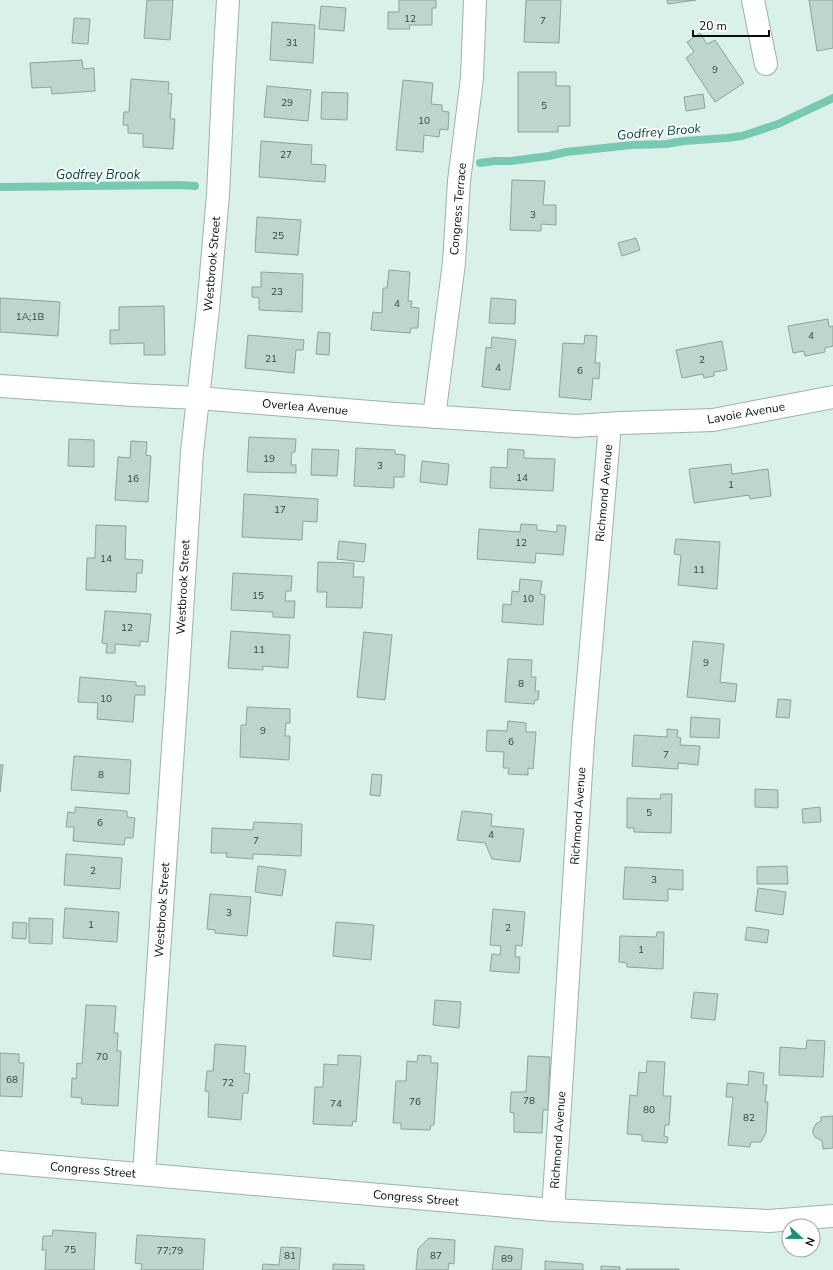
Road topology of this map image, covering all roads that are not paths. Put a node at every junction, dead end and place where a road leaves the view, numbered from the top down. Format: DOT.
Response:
graph roads {
  1 [pos="228,0"];
  2 [pos="476,0"];
  3 [pos="753,0"];
  4 [pos="766,64"];
  5 [pos="0,386"];
  6 [pos="833,397"];
  7 [pos="198,398"];
  8 [pos="434,417"];
  9 [pos="610,424"];
  10 [pos="0,1162"];
  11 [pos="144,1174"];
  12 [pos="552,1210"];
  13 [pos="833,1216"];
  1 -- 7 [label="street, Westbrook Street"];
  2 -- 8 [label="street, Congress Terrace"];
  3 -- 4 [label="street"];
  5 -- 7 [label="street, Overlea Avenue"];
  6 -- 9 [label="street, Lavoie Avenue"];
  7 -- 8 [label="street, Overlea Avenue"];
  7 -- 11 [label="street, Westbrook Street"];
  8 -- 9 [label="street, Overlea Avenue"];
  9 -- 12 [label="street, Richmond Avenue"];
  10 -- 11 [label="street, Congress Street"];
  11 -- 12 [label="street, Congress Street"];
  12 -- 13 [label="street, Congress Street"];
}
